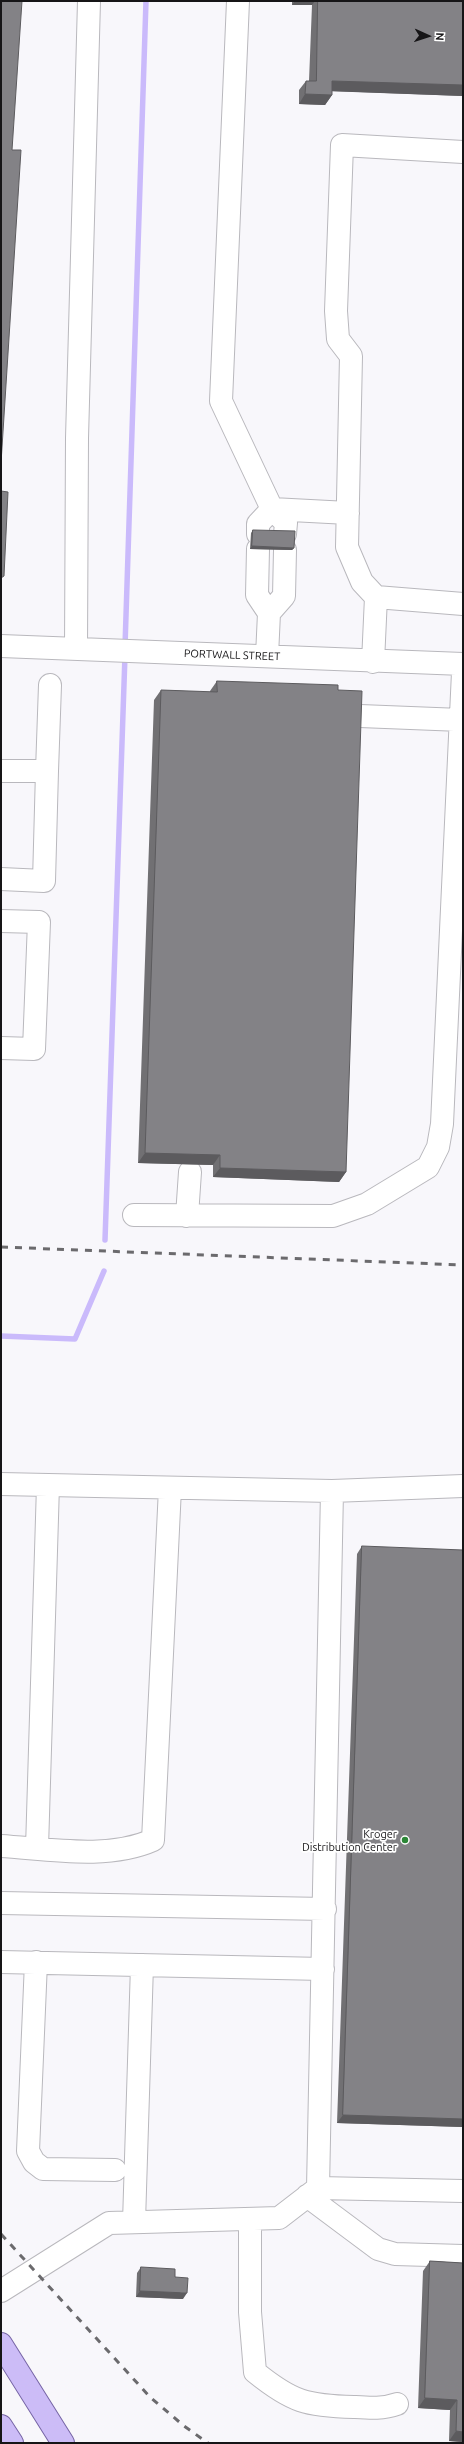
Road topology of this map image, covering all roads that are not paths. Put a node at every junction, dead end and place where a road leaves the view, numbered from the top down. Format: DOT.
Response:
graph roads {
  1 [pos="89,1"];
  2 [pos="238,1"];
  3 [pos="463,152"];
  4 [pos="272,509"];
  5 [pos="348,513"];
  6 [pos="376,597"];
  7 [pos="463,604"];
  8 [pos="269,613"];
  9 [pos="1,646"];
  10 [pos="76,649"];
  11 [pos="267,656"];
  12 [pos="373,662"];
  13 [pos="463,664"];
  14 [pos="463,672"];
  15 [pos="50,685"];
  16 [pos="360,716"];
  17 [pos="461,720"];
  18 [pos="1,771"];
  19 [pos="47,771"];
  20 [pos="1,879"];
  21 [pos="1,921"];
  22 [pos="1,1048"];
  23 [pos="190,1172"];
  24 [pos="134,1215"];
  25 [pos="187,1216"];
  26 [pos="1,1484"];
  27 [pos="48,1485"];
  28 [pos="463,1486"];
  29 [pos="170,1488"];
  30 [pos="332,1491"];
  31 [pos="1,1846"];
  32 [pos="37,1848"];
  33 [pos="1,1903"];
  34 [pos="325,1909"];
  35 [pos="1,1962"];
  36 [pos="36,1962"];
  37 [pos="142,1965"];
  38 [pos="323,1969"];
  39 [pos="115,2170"];
  40 [pos="313,2192"];
  41 [pos="463,2192"];
  42 [pos="250,2219"];
  43 [pos="134,2222"];
  44 [pos="463,2256"];
  45 [pos="1,2291"];
  46 [pos="1,2344"];
  47 [pos="397,2404"];
  48 [pos="1,2426"];
  49 [pos="12,2443"];
  50 [pos="63,2443"];
  1 -- 10 [label="street"];
  2 -- 4 [label="street"];
  3 -- 5 [label="street"];
  4 -- 5 [label="street"];
  4 -- 8 [label="street"];
  4 -- 8 [label="street"];
  5 -- 6 [label="street"];
  6 -- 7 [label="street"];
  6 -- 12 [label="street"];
  8 -- 11 [label="street"];
  9 -- 10 [label="street, PORTWALL STREET"];
  10 -- 11 [label="street, PORTWALL STREET"];
  11 -- 12 [label="street, PORTWALL STREET"];
  12 -- 13 [label="street, PORTWALL STREET"];
  14 -- 17 [label="street"];
  15 -- 19 [label="street"];
  16 -- 17 [label="street"];
  17 -- 25 [label="street"];
  18 -- 19 [label="street"];
  19 -- 20 [label="street"];
  21 -- 22 [label="street"];
  23 -- 25 [label="street"];
  24 -- 25 [label="street"];
  26 -- 27 [label="street"];
  27 -- 29 [label="street"];
  27 -- 32 [label="street"];
  28 -- 30 [label="street"];
  29 -- 30 [label="street"];
  29 -- 32 [label="street"];
  30 -- 34 [label="street"];
  31 -- 32 [label="street"];
  33 -- 34 [label="street"];
  34 -- 38 [label="street"];
  35 -- 36 [label="street"];
  36 -- 37 [label="street"];
  36 -- 39 [label="street"];
  37 -- 38 [label="street"];
  37 -- 43 [label="street"];
  38 -- 40 [label="street"];
  40 -- 41 [label="street"];
  40 -- 42 [label="street"];
  40 -- 44 [label="street"];
  42 -- 43 [label="street"];
  42 -- 47 [label="street"];
  43 -- 45 [label="street"];
  46 -- 50 [label="main road"];
  48 -- 49 [label="main road"];
}
